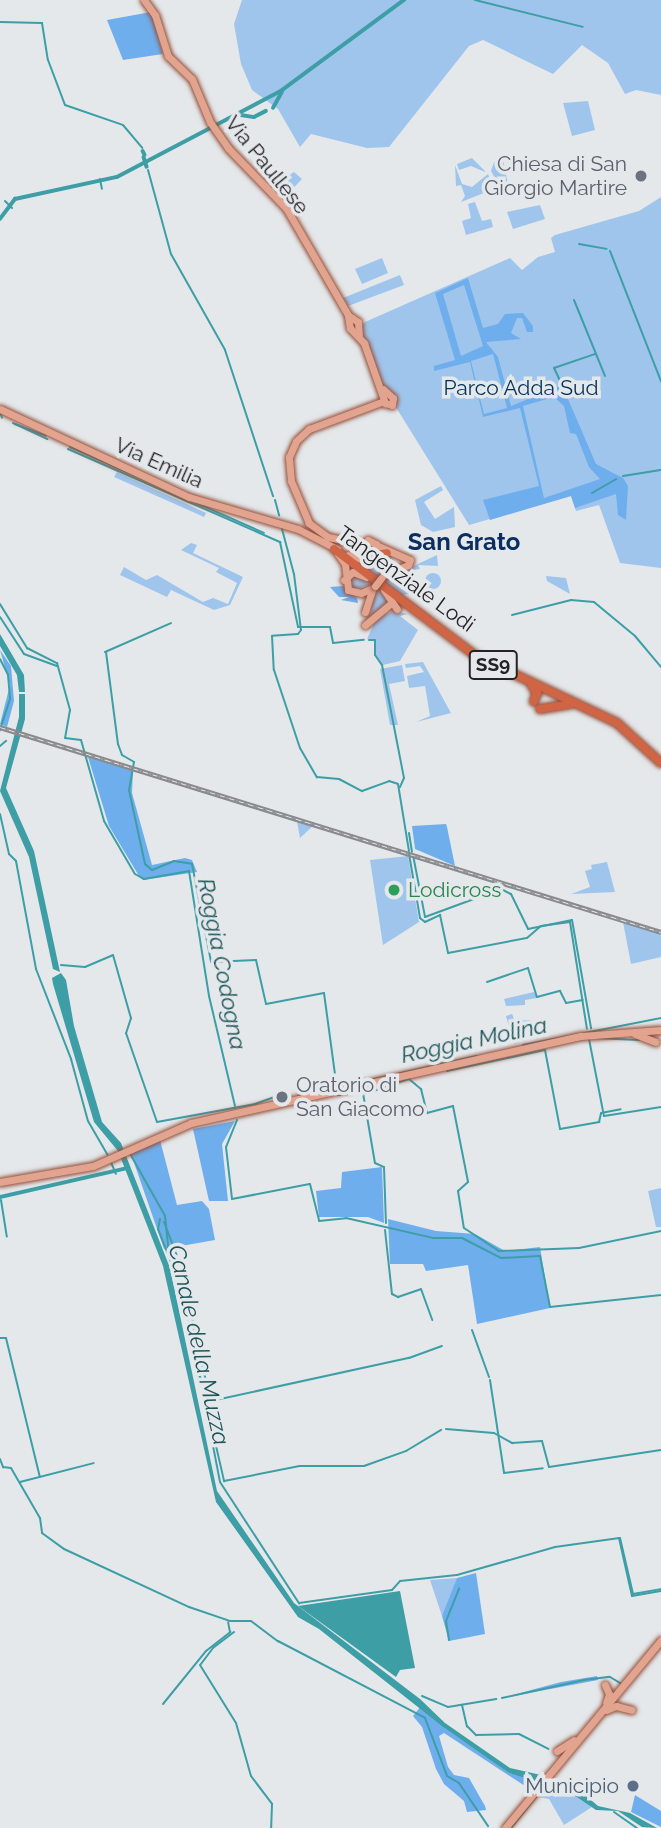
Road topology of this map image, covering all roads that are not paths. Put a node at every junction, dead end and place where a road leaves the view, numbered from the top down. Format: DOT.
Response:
graph roads {
  1 [pos="144,0"];
  2 [pos="1,410"];
  3 [pos="309,534"];
  4 [pos="369,549"];
  5 [pos="337,550"];
  6 [pos="387,553"];
  7 [pos="401,561"];
  8 [pos="364,567"];
  9 [pos="372,575"];
  10 [pos="344,581"];
  11 [pos="374,587"];
  12 [pos="351,592"];
  13 [pos="388,593"];
  14 [pos="428,621"];
  15 [pos="365,625"];
  16 [pos="499,668"];
  17 [pos="534,701"];
  18 [pos="540,709"];
  19 [pos="602,715"];
  20 [pos="661,761"];
  21 [pos="659,1029"];
  22 [pos="628,1032"];
  23 [pos="658,1042"];
  24 [pos="0,1182"];
  25 [pos="661,1640"];
  26 [pos="626,1682"];
  27 [pos="596,1718"];
  28 [pos="587,1728"];
  29 [pos="557,1751"];
  30 [pos="505,1828"];
  1 -- 4 [label="main road, Via Paullese"];
  2 -- 3 [label="main road, Via Emilia / SS9"];
  3 -- 5 [label="main road, Tangenziale Lodi / SS9"];
  4 -- 5 [label="main road"];
  4 -- 6 [label="main road"];
  4 -- 7 [label="main road"];
  4 -- 8 [label="highway"];
  5 -- 9 [label="highway, Tangenziale Lodi / SS9"];
  5 -- 10 [label="main road"];
  5 -- 14 [label="highway, SS9"];
  6 -- 7 [label="main road"];
  6 -- 8 [label="highway"];
  7 -- 11 [label="main road, bridge"];
  8 -- 9 [label="highway"];
  9 -- 20 [label="highway, Tangenziale Lodi / SS9"];
  10 -- 12 [label="main road"];
  10 -- 13 [label="main road"];
  11 -- 12 [label="main road"];
  11 -- 12 [label="main road"];
  13 -- 14 [label="highway"];
  13 -- 15 [label="main road"];
  14 -- 16 [label="highway, SS9"];
  16 -- 17 [label="highway"];
  16 -- 19 [label="highway, SS9"];
  18 -- 19 [label="highway"];
  19 -- 20 [label="highway, SS9"];
  21 -- 22 [label="main road"];
  21 -- 23 [label="main road"];
  22 -- 23 [label="main road"];
  22 -- 24 [label="main road"];
  25 -- 26 [label="main road"];
  26 -- 27 [label="main road"];
  26 -- 27 [label="main road"];
  26 -- 27 [label="main road"];
  27 -- 28 [label="main road"];
  28 -- 29 [label="main road"];
  28 -- 30 [label="main road"];
}
